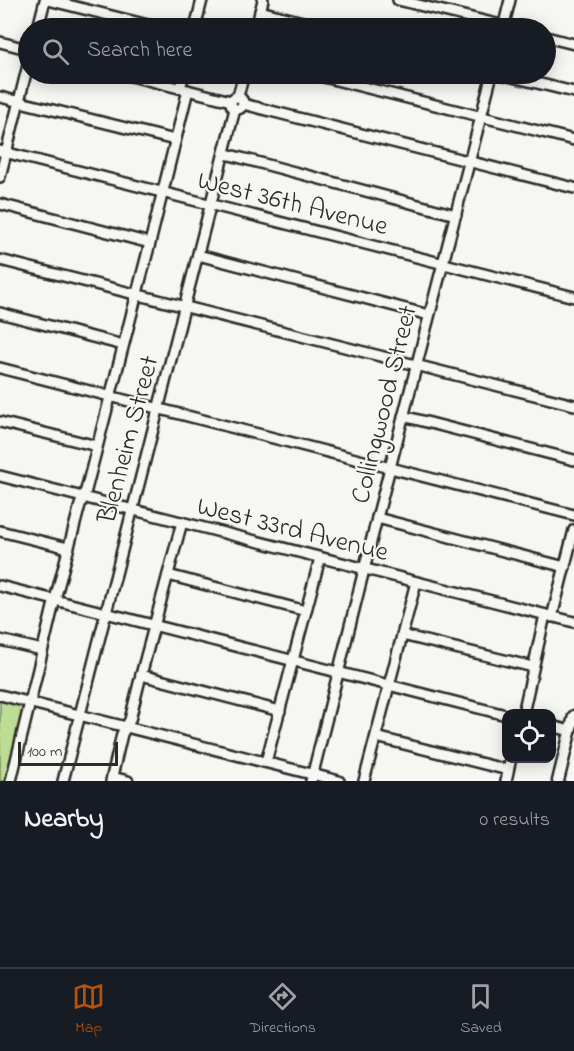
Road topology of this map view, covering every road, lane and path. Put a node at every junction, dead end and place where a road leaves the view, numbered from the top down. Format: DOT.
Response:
graph roads {
  1 [pos="47,0"];
  2 [pos="202,0"];
  3 [pos="263,0"];
  4 [pos="398,0"];
  5 [pos="510,0"];
  6 [pos="260,11"];
  7 [pos="41,18"];
  8 [pos="120,18"];
  9 [pos="198,18"];
  10 [pos="258,18"];
  11 [pos="287,18"];
  12 [pos="467,18"];
  13 [pos="507,18"];
  14 [pos="556,40"];
  15 [pos="0,42"];
  16 [pos="574,44"];
  17 [pos="18,47"];
  18 [pos="23,84"];
  19 [pos="164,84"];
  20 [pos="184,84"];
  21 [pos="242,84"];
  22 [pos="352,84"];
  23 [pos="489,84"];
  24 [pos="542,84"];
  25 [pos="184,89"];
  26 [pos="574,92"];
  27 [pos="0,97"];
  28 [pos="19,102"];
  29 [pos="237,103"];
  30 [pos="481,116"];
  31 [pos="175,140"];
  32 [pos="574,140"];
  33 [pos="3,152"];
  34 [pos="224,154"];
  35 [pos="470,162"];
  36 [pos="0,177"];
  37 [pos="574,188"];
  38 [pos="163,192"];
  39 [pos="0,204"];
  40 [pos="211,205"];
  41 [pos="456,215"];
  42 [pos="150,243"];
  43 [pos="198,255"];
  44 [pos="0,260"];
  45 [pos="443,264"];
  46 [pos="136,294"];
  47 [pos="574,297"];
  48 [pos="185,307"];
  49 [pos="0,313"];
  50 [pos="429,315"];
  51 [pos="123,345"];
  52 [pos="417,365"];
  53 [pos="0,368"];
  54 [pos="110,396"];
  55 [pos="574,405"];
  56 [pos="159,409"];
  57 [pos="403,416"];
  58 [pos="0,422"];
  59 [pos="97,446"];
  60 [pos="574,460"];
  61 [pos="391,468"];
  62 [pos="0,476"];
  63 [pos="83,497"];
  64 [pos="132,510"];
  65 [pos="574,515"];
  66 [pos="377,518"];
  67 [pos="182,522"];
  68 [pos="574,530"];
  69 [pos="0,531"];
  70 [pos="68,548"];
  71 [pos="320,558"];
  72 [pos="565,567"];
  73 [pos="365,569"];
  74 [pos="168,574"];
  75 [pos="416,582"];
  76 [pos="0,586"];
  77 [pos="54,600"];
  78 [pos="306,611"];
  79 [pos="105,613"];
  80 [pos="549,616"];
  81 [pos="574,622"];
  82 [pos="154,625"];
  83 [pos="402,635"];
  84 [pos="0,640"];
  85 [pos="42,650"];
  86 [pos="293,660"];
  87 [pos="533,667"];
  88 [pos="339,672"];
  89 [pos="141,675"];
  90 [pos="389,685"];
  91 [pos="0,695"];
  92 [pos="30,703"];
  93 [pos="524,709"];
  94 [pos="280,711"];
  95 [pos="502,714"];
  96 [pos="80,715"];
  97 [pos="574,716"];
  98 [pos="126,727"];
  99 [pos="556,727"];
  100 [pos="570,731"];
  101 [pos="375,737"];
  102 [pos="266,762"];
  103 [pos="511,763"];
  104 [pos="508,771"];
  105 [pos="312,778"];
  106 [pos="112,779"];
  107 [pos="11,781"];
  108 [pos="63,781"];
  109 [pos="128,781"];
  110 [pos="339,781"];
  111 [pos="364,781"];
  112 [pos="506,781"];
  113 [pos="558,781"];
  1 -- 7 [label="street"];
  1 -- 8 [label="street"];
  2 -- 9 [label="street"];
  3 -- 6 [label="street"];
  4 -- 12 [label="street"];
  5 -- 13 [label="street"];
  6 -- 10 [label="street"];
  6 -- 11 [label="street"];
  14 -- 16 [label="street"];
  15 -- 17 [label="street"];
  18 -- 28 [label="street"];
  19 -- 25 [label="street"];
  20 -- 25 [label="street"];
  21 -- 29 [label="street, Blenheim Street"];
  22 -- 30 [label="street"];
  23 -- 30 [label="street, Collingwood Street"];
  24 -- 26 [label="street"];
  25 -- 29 [label="street"];
  25 -- 31 [label="street"];
  27 -- 28 [label="street"];
  28 -- 31 [label="street"];
  28 -- 33 [label="street"];
  29 -- 34 [label="street, Blenheim Street"];
  29 -- 35 [label="street"];
  30 -- 32 [label="street"];
  30 -- 35 [label="street, Collingwood Street"];
  31 -- 38 [label="street"];
  33 -- 36 [label="street"];
  33 -- 38 [label="street, West 36th Avenue"];
  34 -- 40 [label="street, Blenheim Street"];
  34 -- 41 [label="street"];
  35 -- 37 [label="street"];
  35 -- 41 [label="street, Collingwood Street"];
  38 -- 40 [label="street, West 36th Avenue"];
  38 -- 42 [label="street"];
  39 -- 42 [label="street"];
  40 -- 43 [label="street, Blenheim Street"];
  40 -- 45 [label="street, West 36th Avenue"];
  41 -- 45 [label="street, Collingwood Street"];
  42 -- 46 [label="street"];
  43 -- 48 [label="street, Blenheim Street"];
  43 -- 50 [label="street"];
  44 -- 46 [label="street"];
  45 -- 47 [label="street, West 36th Avenue"];
  45 -- 50 [label="street, Collingwood Street"];
  46 -- 48 [label="street"];
  46 -- 51 [label="street"];
  48 -- 52 [label="street"];
  48 -- 56 [label="street, Blenheim Street"];
  49 -- 51 [label="street"];
  50 -- 52 [label="street, Collingwood Street"];
  51 -- 54 [label="street"];
  52 -- 55 [label="street"];
  52 -- 57 [label="street, Collingwood Street"];
  53 -- 54 [label="street"];
  54 -- 56 [label="street"];
  54 -- 59 [label="street"];
  56 -- 61 [label="street"];
  56 -- 64 [label="street, Blenheim Street"];
  57 -- 60 [label="street"];
  57 -- 61 [label="street, Collingwood Street"];
  58 -- 59 [label="street"];
  59 -- 63 [label="street"];
  61 -- 65 [label="street"];
  61 -- 66 [label="street, Collingwood Street"];
  62 -- 63 [label="street, West 33rd Avenue"];
  63 -- 64 [label="street, West 33rd Avenue"];
  63 -- 70 [label="street"];
  64 -- 67 [label="street, West 33rd Avenue"];
  64 -- 79 [label="street, Blenheim Street"];
  66 -- 72 [label="street"];
  66 -- 73 [label="street, Collingwood Street"];
  67 -- 71 [label="street, West 33rd Avenue"];
  67 -- 74 [label="street"];
  68 -- 72 [label="street"];
  69 -- 70 [label="street"];
  70 -- 77 [label="street"];
  71 -- 73 [label="street, West 33rd Avenue"];
  71 -- 78 [label="street"];
  72 -- 80 [label="street"];
  73 -- 75 [label="street, West 33rd Avenue"];
  73 -- 88 [label="street, Collingwood Street"];
  74 -- 78 [label="street"];
  74 -- 82 [label="street"];
  75 -- 80 [label="street, West 33rd Avenue"];
  75 -- 83 [label="street"];
  76 -- 77 [label="street"];
  77 -- 79 [label="street"];
  77 -- 85 [label="street"];
  78 -- 86 [label="street"];
  79 -- 82 [label="street"];
  79 -- 96 [label="street, Blenheim Street"];
  80 -- 81 [label="street, West 33rd Avenue"];
  80 -- 87 [label="street"];
  82 -- 86 [label="street"];
  82 -- 89 [label="street"];
  83 -- 87 [label="street"];
  83 -- 90 [label="street"];
  84 -- 85 [label="street"];
  85 -- 92 [label="street"];
  86 -- 88 [label="street"];
  86 -- 94 [label="street"];
  87 -- 93 [label="street"];
  88 -- 90 [label="street"];
  88 -- 105 [label="street, Collingwood Street"];
  89 -- 94 [label="street"];
  89 -- 98 [label="street"];
  90 -- 95 [label="street"];
  90 -- 101 [label="street"];
  91 -- 92 [label="street"];
  92 -- 96 [label="street"];
  92 -- 107 [label="street"];
  94 -- 102 [label="street"];
  96 -- 98 [label="street"];
  96 -- 108 [label="street, Blenheim Street"];
  97 -- 100 [label="main road"];
  98 -- 102 [label="street"];
  98 -- 106 [label="street"];
  99 -- 100 [label="street"];
  100 -- 113 [label="main road"];
  101 -- 104 [label="street"];
  101 -- 111 [label="street"];
  102 -- 105 [label="street"];
  103 -- 104 [label="street"];
  104 -- 112 [label="street"];
  105 -- 110 [label="street"];
  106 -- 109 [label="street"];
}
